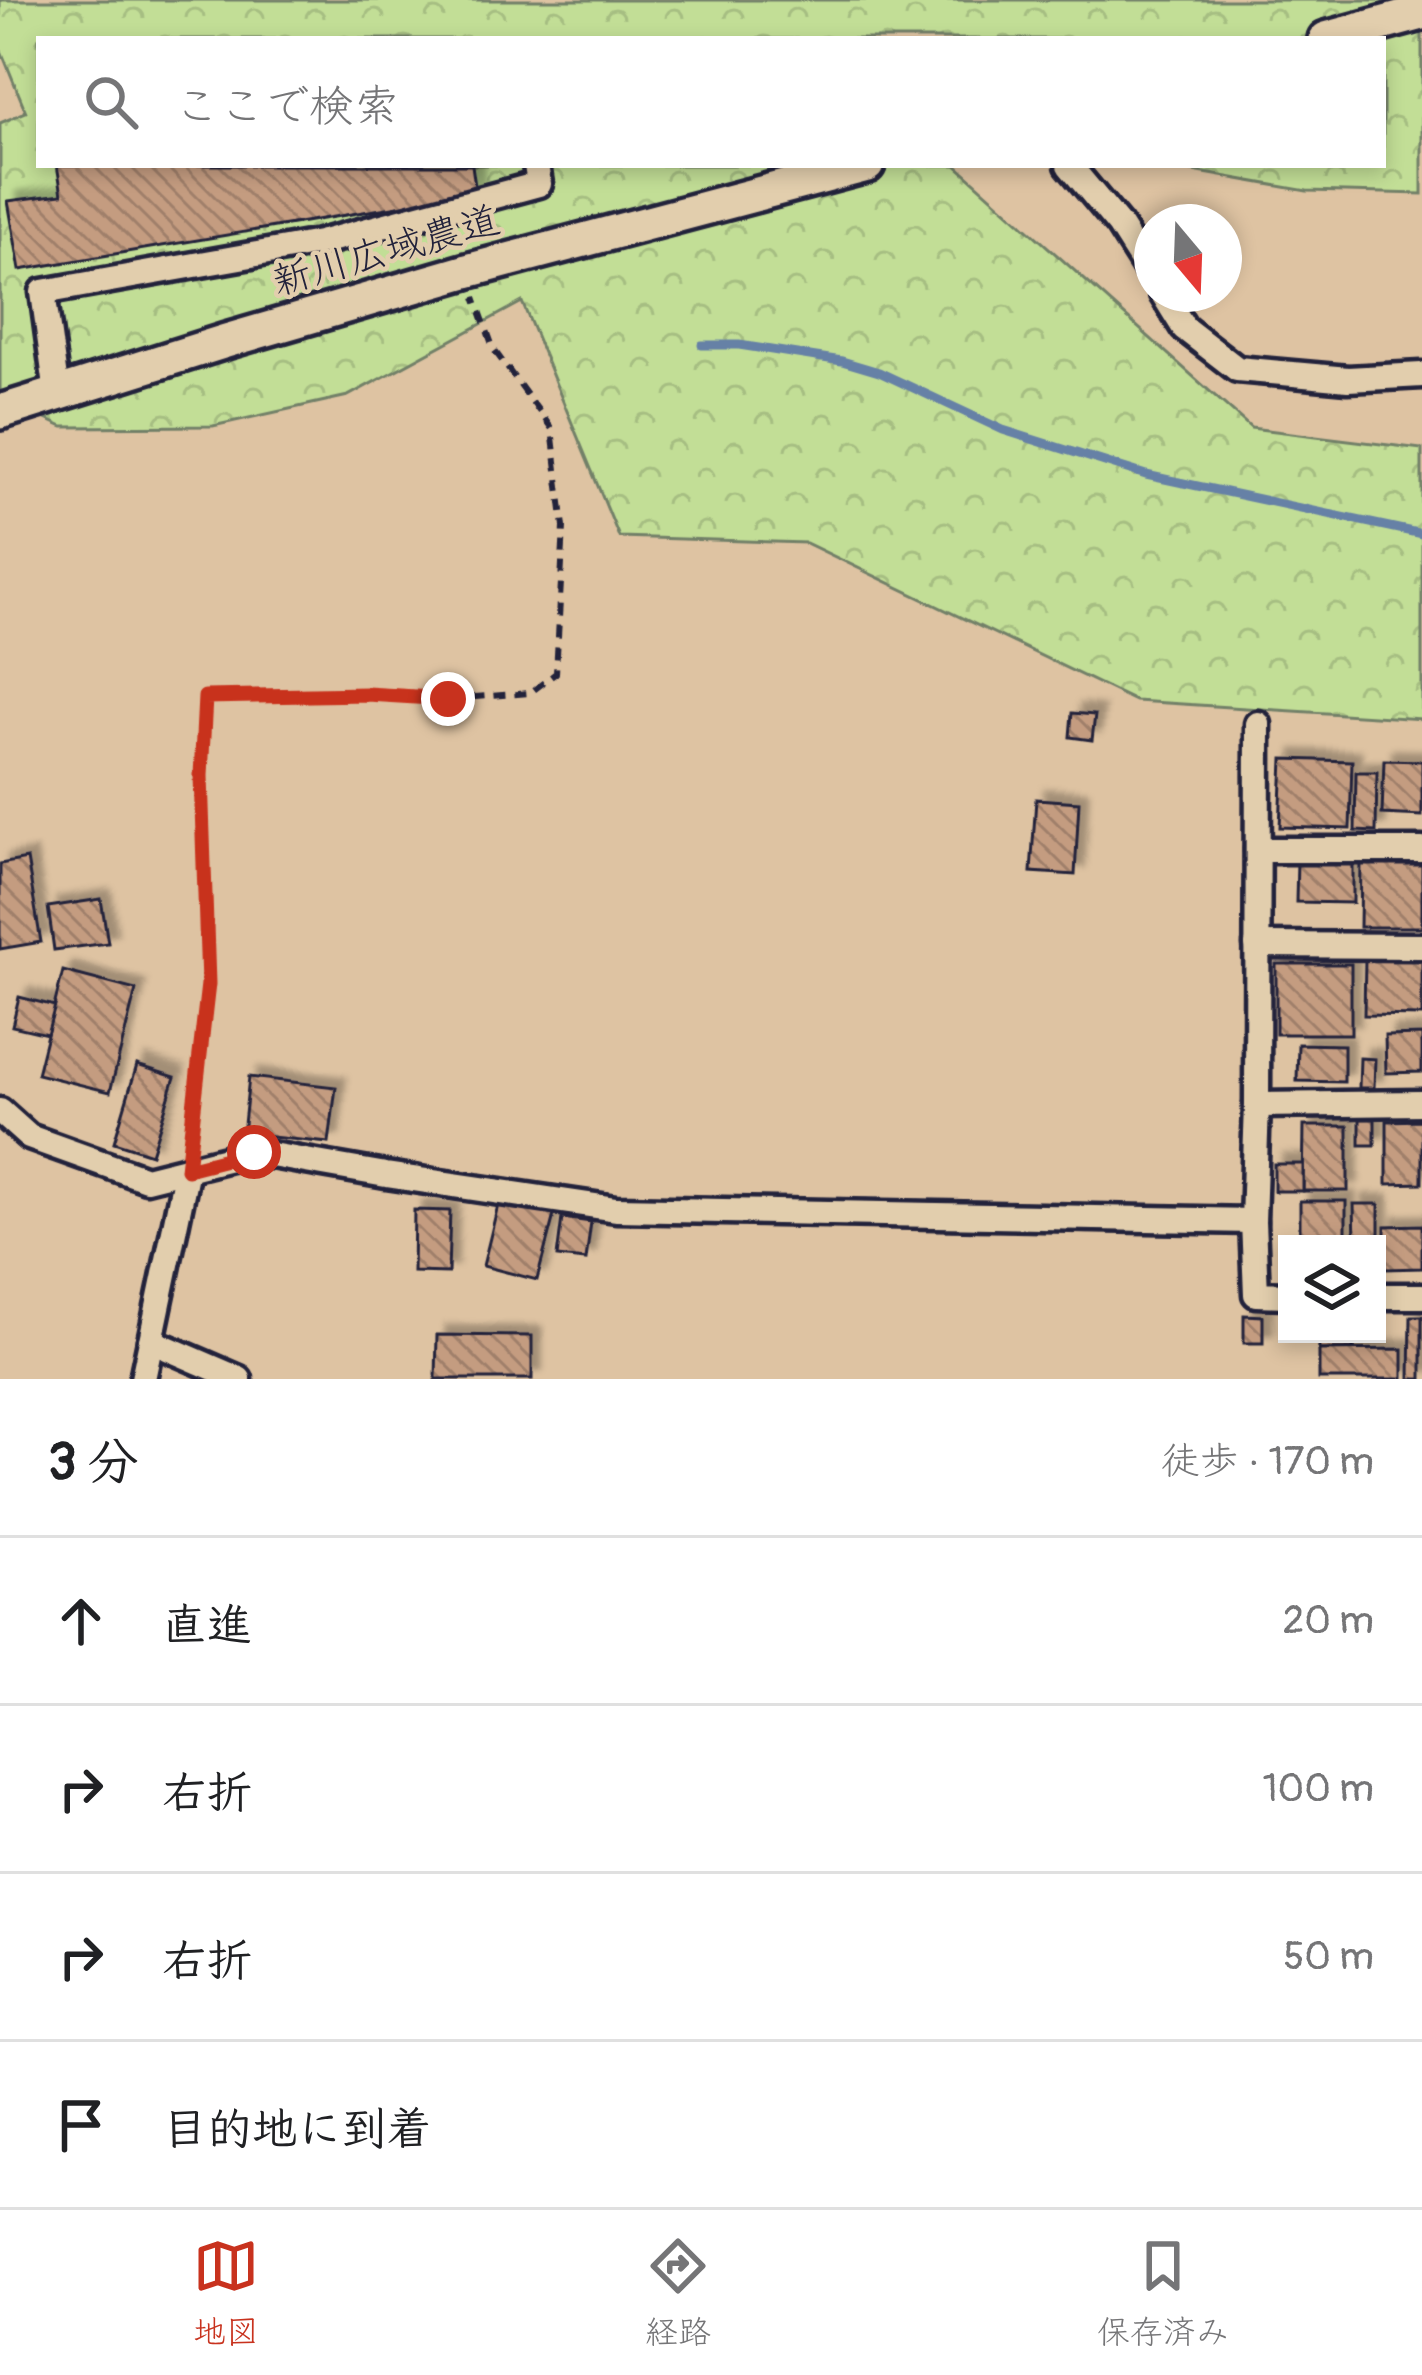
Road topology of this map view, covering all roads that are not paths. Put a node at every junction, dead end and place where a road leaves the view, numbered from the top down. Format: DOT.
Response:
graph roads {
  1 [pos="1422,13"];
  2 [pos="1337,36"];
  3 [pos="536,168"];
  4 [pos="856,168"];
  5 [pos="1072,168"];
  6 [pos="1134,249"];
  7 [pos="1174,312"];
  8 [pos="1422,375"];
  9 [pos="57,394"];
  10 [pos="0,412"];
  11 [pos="1258,724"];
  12 [pos="1258,850"];
  13 [pos="1422,850"];
  14 [pos="1257,945"];
  15 [pos="1422,946"];
  16 [pos="1422,1102"];
  17 [pos="1257,1105"];
  18 [pos="0,1111"];
  19 [pos="187,1169"];
  20 [pos="1253,1221"];
  21 [pos="1278,1295"];
  22 [pos="1386,1295"];
  23 [pos="1422,1296"];
  24 [pos="151,1341"];
  25 [pos="143,1379"];
  26 [pos="239,1379"];
  1 -- 2 [label="street"];
  3 -- 9 [label="street"];
  4 -- 9 [label="street, 新川広域農道"];
  5 -- 6 [label="street"];
  7 -- 8 [label="street"];
  9 -- 10 [label="street, 新川広域農道"];
  11 -- 12 [label="street"];
  12 -- 13 [label="street"];
  12 -- 14 [label="street"];
  14 -- 15 [label="street"];
  14 -- 17 [label="street"];
  16 -- 17 [label="street"];
  17 -- 20 [label="street"];
  18 -- 19 [label="street"];
  19 -- 20 [label="street"];
  19 -- 24 [label="street"];
  20 -- 21 [label="street"];
  22 -- 23 [label="street"];
  24 -- 25 [label="street"];
  24 -- 26 [label="street"];
}
